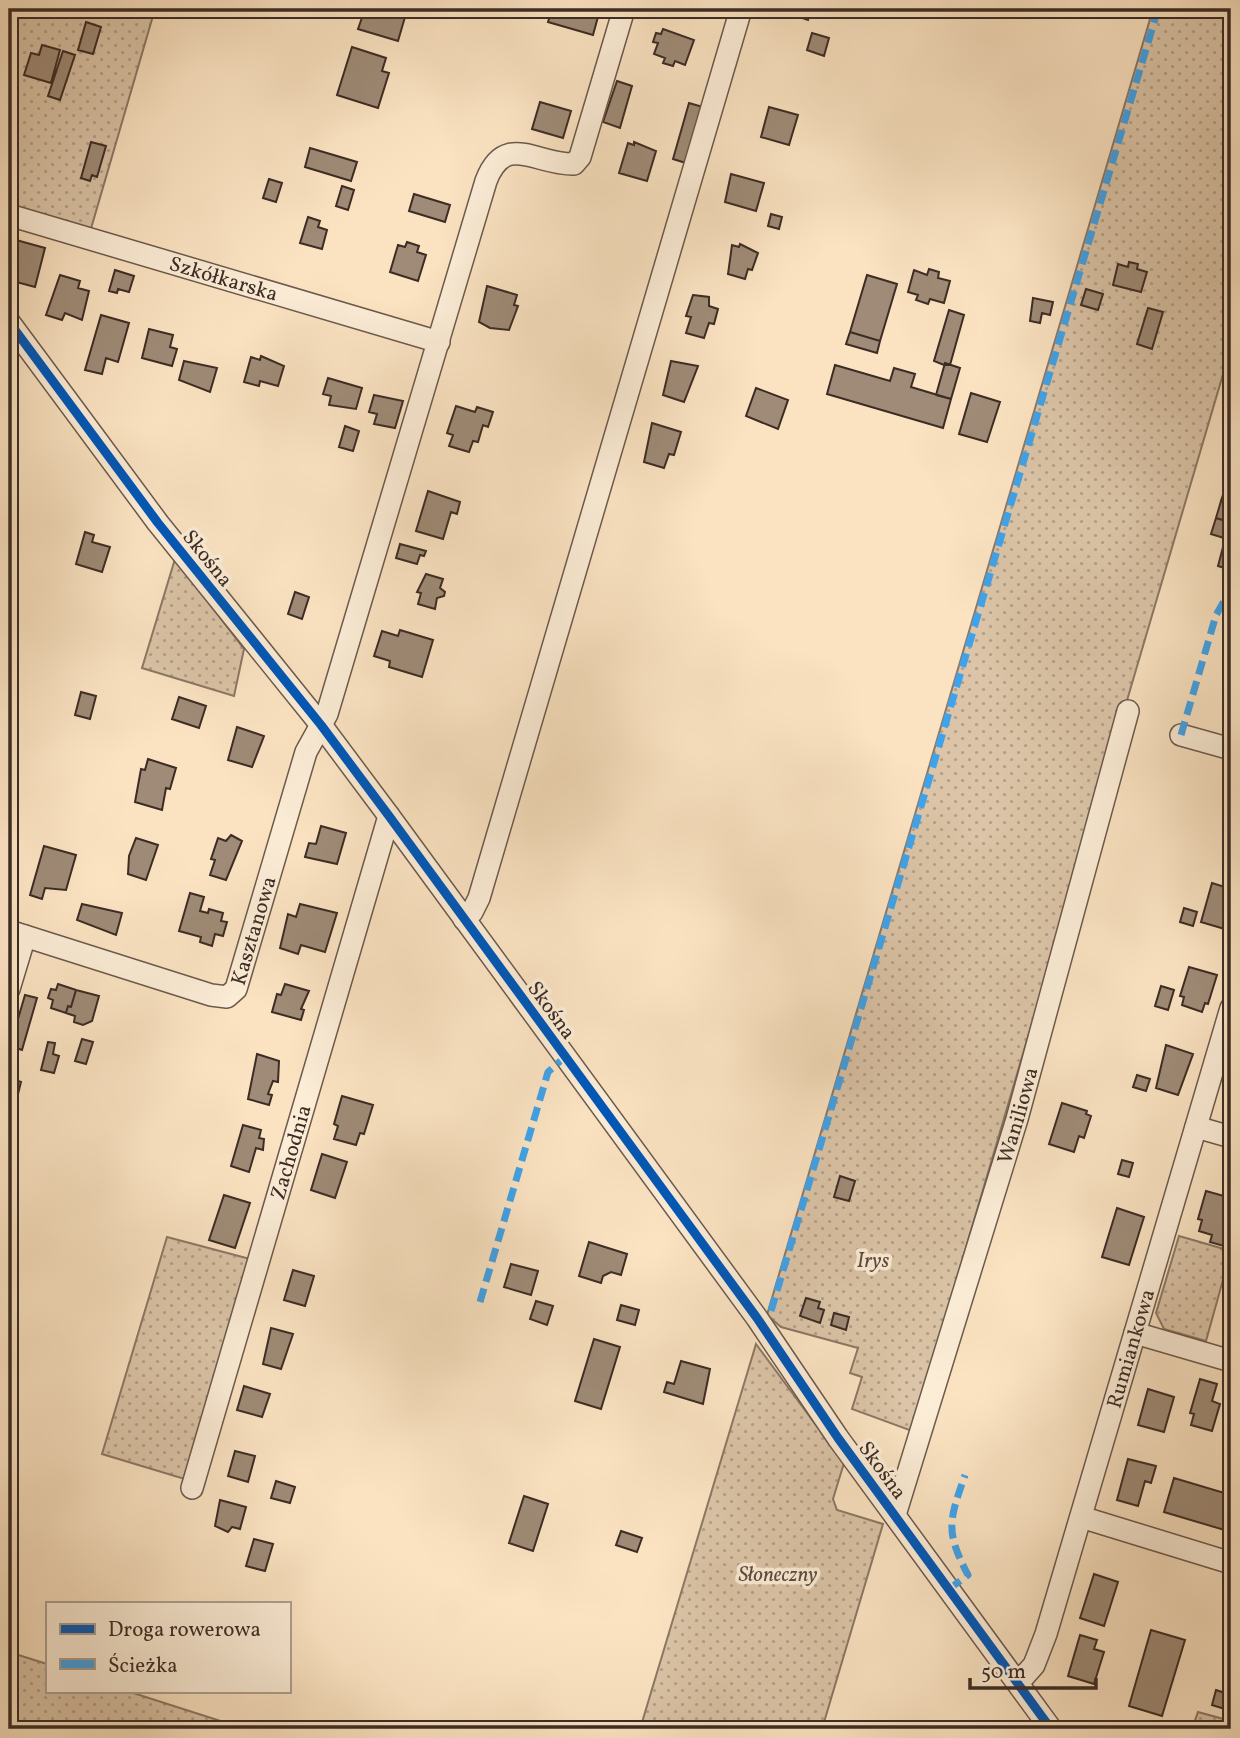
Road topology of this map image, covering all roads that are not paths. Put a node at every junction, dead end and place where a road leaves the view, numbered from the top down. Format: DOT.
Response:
graph roads {
  1 [pos="624,9"];
  2 [pos="741,9"];
  3 [pos="9,215"];
  4 [pos="9,322"];
  5 [pos="439,342"];
  6 [pos="1128,711"];
  7 [pos="321,725"];
  8 [pos="1181,734"];
  9 [pos="1231,749"];
  10 [pos="389,816"];
  11 [pos="464,919"];
  12 [pos="17,934"];
  13 [pos="9,989"];
  14 [pos="1231,1008"];
  15 [pos="1196,1127"];
  16 [pos="1231,1137"];
  17 [pos="1135,1333"];
  18 [pos="1231,1361"];
  19 [pos="192,1488"];
  20 [pos="895,1515"];
  21 [pos="1081,1517"];
  22 [pos="1231,1563"];
  23 [pos="1018,1683"];
  24 [pos="1051,1729"];
  1 -- 5 [label="street"];
  2 -- 11 [label="street"];
  3 -- 5 [label="street, Szkółkarska"];
  4 -- 7 [label="street, Skośna"];
  5 -- 7 [label="street"];
  6 -- 20 [label="street, Waniliowa"];
  7 -- 10 [label="street, Skośna"];
  7 -- 12 [label="street, Kasztanowa"];
  8 -- 9 [label="street"];
  10 -- 11 [label="street, Skośna"];
  10 -- 19 [label="street, Zachodnia"];
  11 -- 20 [label="street, Skośna"];
  12 -- 13 [label="street"];
  14 -- 15 [label="street, Rumiankowa"];
  15 -- 16 [label="street"];
  15 -- 17 [label="street, Rumiankowa"];
  17 -- 18 [label="street"];
  17 -- 21 [label="street, Rumiankowa"];
  20 -- 23 [label="street, Skośna"];
  21 -- 22 [label="street"];
  21 -- 23 [label="street, Rumiankowa"];
  23 -- 24 [label="street, Skośna"];
}
